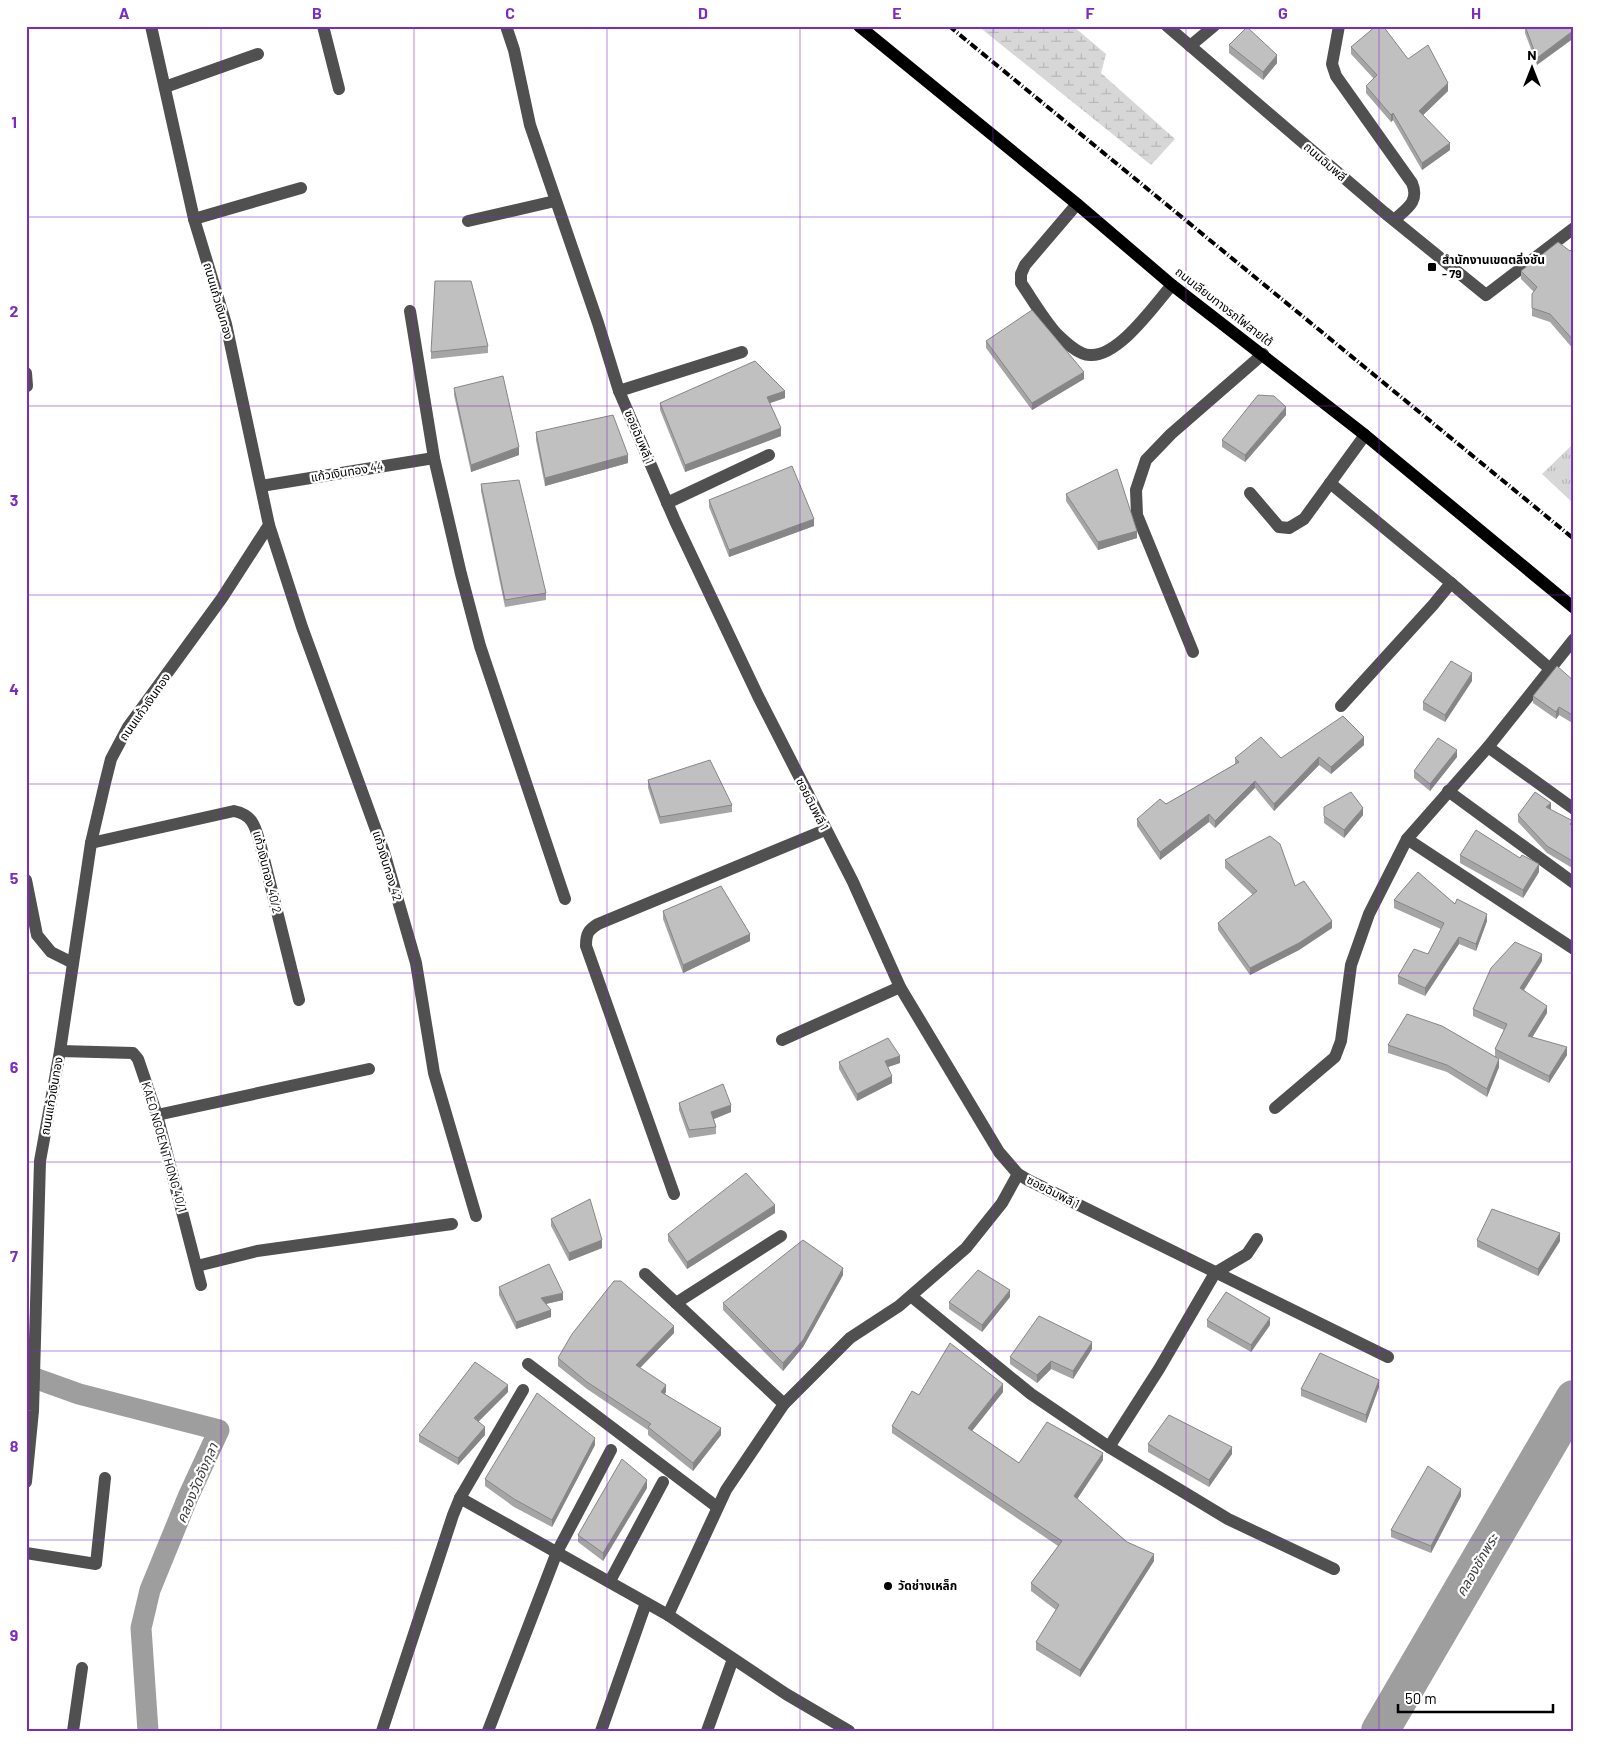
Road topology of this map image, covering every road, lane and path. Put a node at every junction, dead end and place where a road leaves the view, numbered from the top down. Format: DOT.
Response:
graph roads {
  1 [pos="152,26"];
  2 [pos="323,26"];
  3 [pos="506,26"];
  4 [pos="858,26"];
  5 [pos="1167,26"];
  6 [pos="1214,26"];
  7 [pos="1339,26"];
  8 [pos="1190,46"];
  9 [pos="258,54"];
  10 [pos="165,87"];
  11 [pos="339,89"];
  12 [pos="300,188"];
  13 [pos="554,200"];
  14 [pos="1077,204"];
  15 [pos="194,219"];
  16 [pos="1394,220"];
  17 [pos="468,221"];
  18 [pos="1574,228"];
  19 [pos="1172,284"];
  20 [pos="410,311"];
  21 [pos="742,352"];
  22 [pos="1263,354"];
  23 [pos="619,391"];
  24 [pos="1366,435"];
  25 [pos="769,455"];
  26 [pos="434,458"];
  27 [pos="1330,483"];
  28 [pos="261,486"];
  29 [pos="1250,493"];
  30 [pos="667,503"];
  31 [pos="269,525"];
  32 [pos="1451,583"];
  33 [pos="1574,608"];
  34 [pos="1574,639"];
  35 [pos="1193,652"];
  36 [pos="1549,668"];
  37 [pos="1341,706"];
  38 [pos="1488,747"];
  39 [pos="1448,791"];
  40 [pos="1574,809"];
  41 [pos="825,830"];
  42 [pos="1407,839"];
  43 [pos="92,843"];
  44 [pos="26,880"];
  45 [pos="1574,883"];
  46 [pos="565,899"];
  47 [pos="1574,948"];
  48 [pos="73,963"];
  49 [pos="900,987"];
  50 [pos="299,1000"];
  51 [pos="782,1040"];
  52 [pos="60,1052"];
  53 [pos="369,1069"];
  54 [pos="1275,1108"];
  55 [pos="158,1114"];
  56 [pos="1018,1174"];
  57 [pos="674,1194"];
  58 [pos="476,1216"];
  59 [pos="452,1224"];
  60 [pos="781,1236"];
  61 [pos="1257,1239"];
  62 [pos="32,1259"];
  63 [pos="197,1266"];
  64 [pos="1215,1273"];
  65 [pos="645,1274"];
  66 [pos="201,1285"];
  67 [pos="911,1296"];
  68 [pos="676,1303"];
  69 [pos="1388,1357"];
  70 [pos="528,1364"];
  71 [pos="523,1390"];
  72 [pos="784,1404"];
  73 [pos="1109,1447"];
  74 [pos="610,1450"];
  75 [pos="105,1478"];
  76 [pos="26,1482"];
  77 [pos="664,1482"];
  78 [pos="460,1498"];
  79 [pos="717,1507"];
  80 [pos="557,1552"];
  81 [pos="26,1553"];
  82 [pos="1334,1569"];
  83 [pos="610,1581"];
  84 [pos="646,1603"];
  85 [pos="668,1615"];
  86 [pos="734,1659"];
  87 [pos="82,1668"];
  88 [pos="73,1731"];
  89 [pos="382,1731"];
  90 [pos="488,1731"];
  91 [pos="601,1731"];
  92 [pos="707,1731"];
  93 [pos="849,1731"];
  1 -- 10 [label="street, ถนนแก้วเงินทอง"];
  2 -- 11 [label="street"];
  3 -- 13 [label="street, ซอยฉิมพลี 1"];
  4 -- 14 [label="main road, ถนนเลียบทางรถไฟสายใต้"];
  5 -- 8 [label="street, ถนนฉิมพลี"];
  6 -- 8 [label="street"];
  7 -- 16 [label="street"];
  8 -- 16 [label="street, ถนนฉิมพลี"];
  9 -- 10 [label="street"];
  10 -- 15 [label="street, ถนนแก้วเงินทอง"];
  12 -- 15 [label="street"];
  13 -- 17 [label="street"];
  13 -- 23 [label="street, ซอยฉิมพลี 1"];
  14 -- 19 [label="main road, ถนนเลียบทางรถไฟสายใต้"];
  14 -- 19 [label="street"];
  15 -- 28 [label="street, ถนนแก้วเงินทอง"];
  16 -- 18 [label="street, ถนนฉิมพลี"];
  19 -- 22 [label="main road, ถนนเลียบทางรถไฟสายใต้"];
  20 -- 26 [label="street"];
  21 -- 23 [label="street"];
  22 -- 24 [label="main road, ถนนเลียบทางรถไฟสายใต้"];
  22 -- 35 [label="street"];
  23 -- 30 [label="street, ซอยฉิมพลี 1"];
  24 -- 27 [label="street"];
  24 -- 33 [label="main road, ถนนเลียบทางรถไฟสายใต้"];
  25 -- 30 [label="street"];
  26 -- 28 [label="street, แก้วเงินทอง 44"];
  26 -- 46 [label="street"];
  27 -- 29 [label="street"];
  27 -- 32 [label="street"];
  28 -- 31 [label="street, ถนนแก้วเงินทอง"];
  30 -- 41 [label="street, ซอยฉิมพลี 1"];
  31 -- 43 [label="street, ถนนแก้วเงินทอง"];
  31 -- 58 [label="street, แก้วเงินทอง 42"];
  32 -- 36 [label="street"];
  32 -- 37 [label="street"];
  34 -- 36 [label="street"];
  36 -- 38 [label="street"];
  38 -- 39 [label="street"];
  38 -- 40 [label="street"];
  39 -- 42 [label="street"];
  39 -- 45 [label="street"];
  41 -- 49 [label="street, ซอยฉิมพลี 1"];
  41 -- 57 [label="street"];
  42 -- 47 [label="street"];
  42 -- 54 [label="street"];
  43 -- 48 [label="street, ถนนแก้วเงินทอง"];
  43 -- 50 [label="street, แก้วเงินทอง 40/2"];
  44 -- 48 [label="street"];
  48 -- 52 [label="street, ถนนแก้วเงินทอง"];
  49 -- 51 [label="street"];
  49 -- 56 [label="street, ซอยฉิมพลี 1"];
  52 -- 55 [label="street, KAEO NGOEN THONG 40/1"];
  52 -- 62 [label="street, ถนนแก้วเงินทอง"];
  53 -- 55 [label="street"];
  55 -- 63 [label="street, KAEO NGOEN THONG 40/1"];
  56 -- 64 [label="street, ซอยฉิมพลี 1"];
  56 -- 67 [label="street"];
  59 -- 63 [label="street"];
  60 -- 68 [label="street"];
  61 -- 64 [label="street"];
  62 -- 76 [label="street, ถนนแก้วเงินทอง"];
  63 -- 66 [label="street, KAEO NGOEN THONG 40/1"];
  64 -- 69 [label="street, ซอยฉิมพลี 1"];
  64 -- 73 [label="street"];
  65 -- 68 [label="street"];
  67 -- 72 [label="street"];
  67 -- 73 [label="street"];
  68 -- 72 [label="street"];
  70 -- 79 [label="street"];
  71 -- 78 [label="street"];
  72 -- 79 [label="street"];
  73 -- 82 [label="street"];
  74 -- 80 [label="street"];
  75 -- 81 [label="street"];
  77 -- 83 [label="street"];
  78 -- 80 [label="street"];
  78 -- 89 [label="street"];
  79 -- 85 [label="street"];
  80 -- 83 [label="street"];
  80 -- 90 [label="street"];
  83 -- 84 [label="street"];
  84 -- 85 [label="street"];
  84 -- 91 [label="street"];
  85 -- 86 [label="street"];
  86 -- 92 [label="street"];
  86 -- 93 [label="street"];
  87 -- 88 [label="street"];
}
